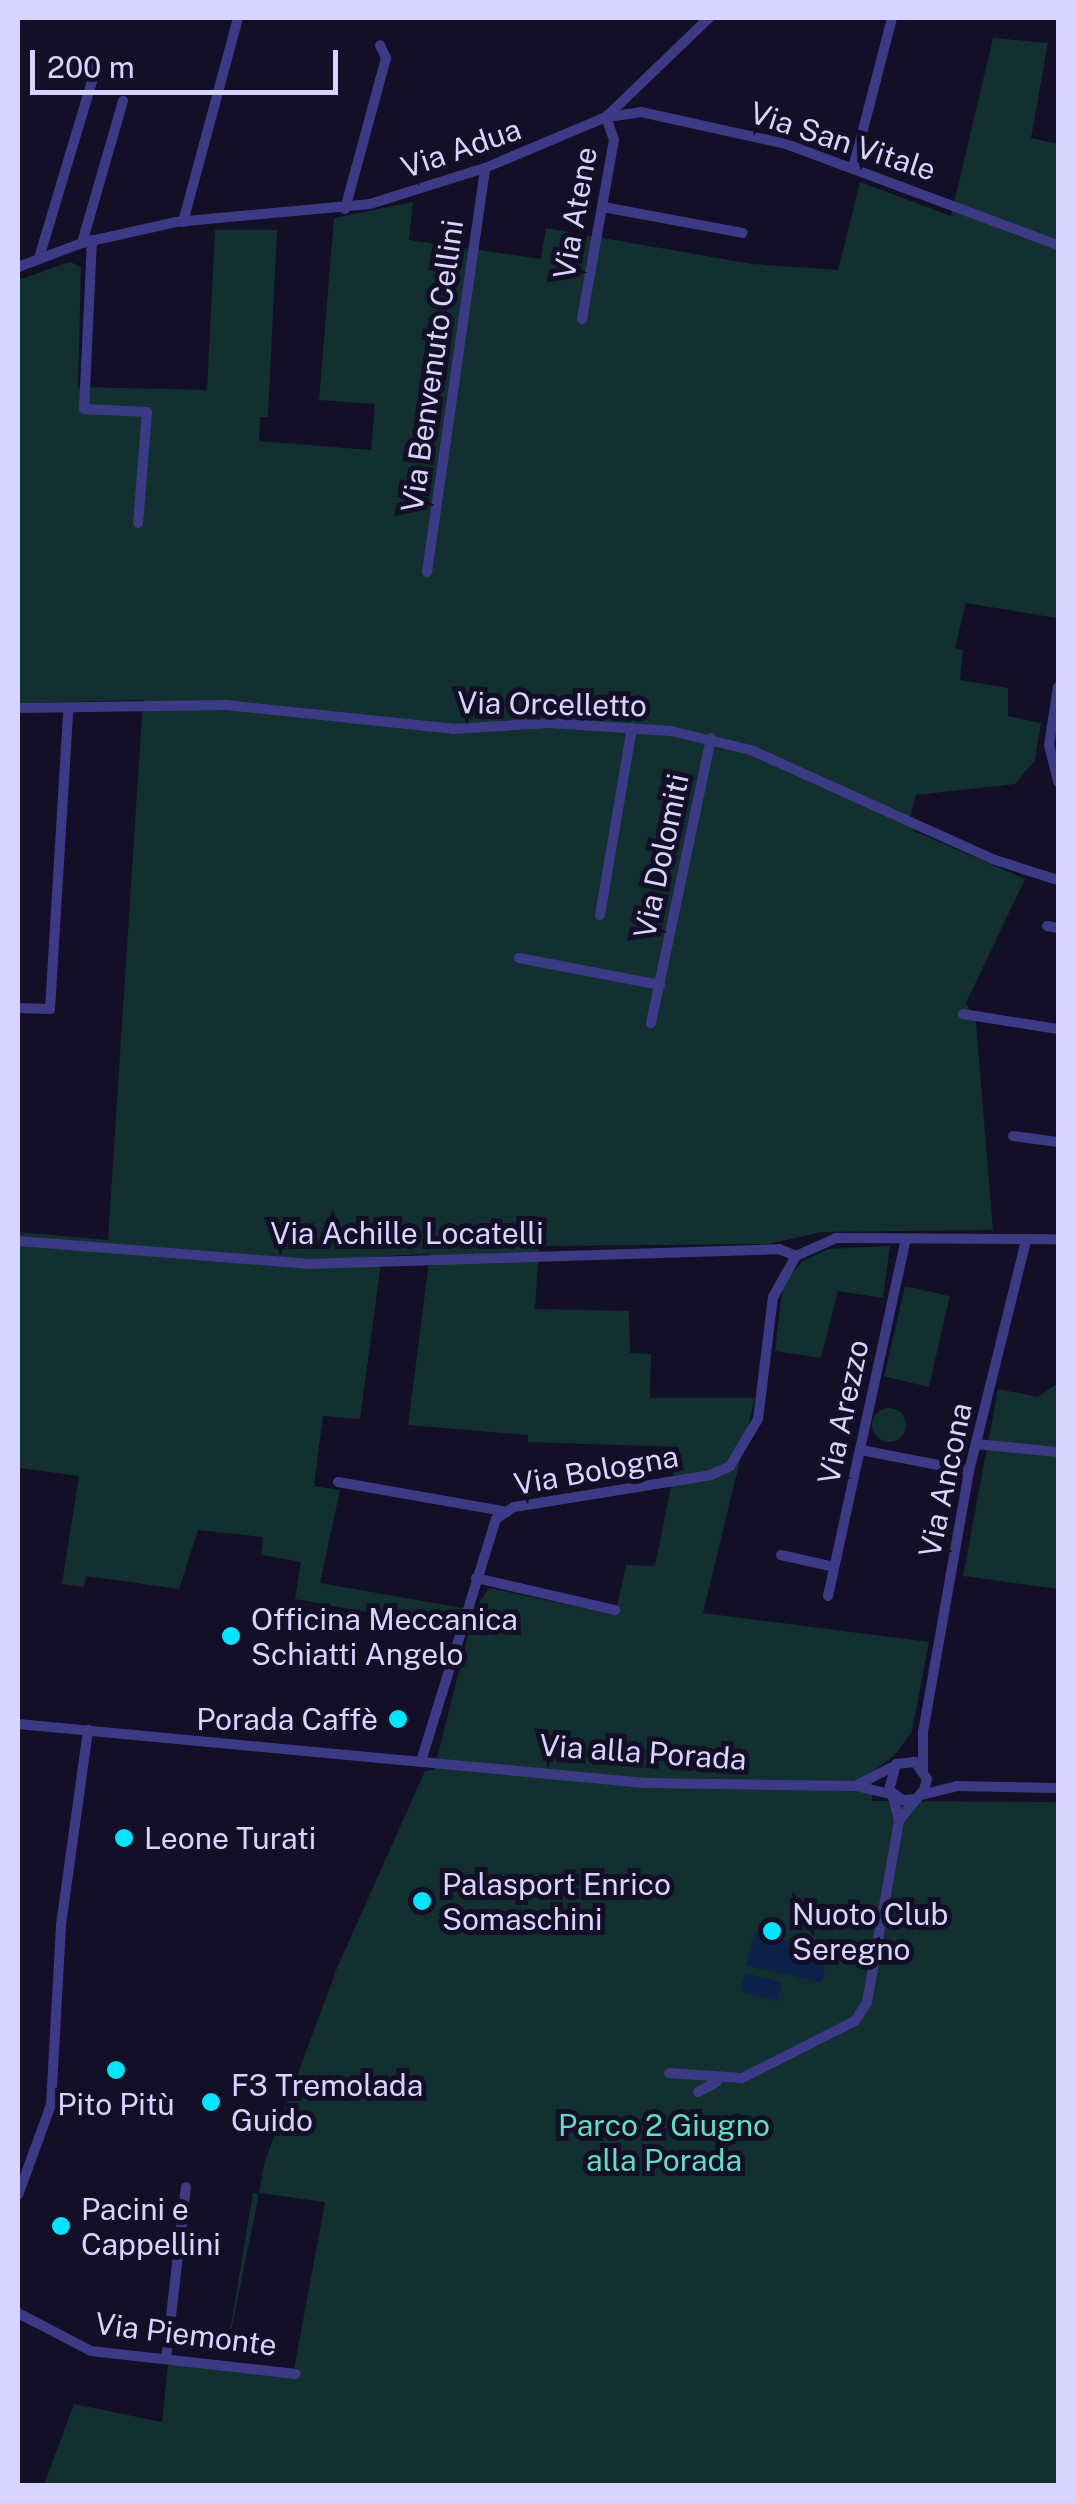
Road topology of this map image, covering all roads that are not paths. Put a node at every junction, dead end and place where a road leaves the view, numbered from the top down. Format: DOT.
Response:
graph roads {
  1 [pos="238,18"];
  2 [pos="709,18"];
  3 [pos="892,18"];
  4 [pos="380,45"];
  5 [pos="97,64"];
  6 [pos="124,101"];
  7 [pos="606,118"];
  8 [pos="485,168"];
  9 [pos="853,168"];
  10 [pos="603,207"];
  11 [pos="346,208"];
  12 [pos="184,222"];
  13 [pos="742,232"];
  14 [pos="87,242"];
  15 [pos="1058,244"];
  16 [pos="39,258"];
  17 [pos="18,267"];
  18 [pos="582,319"];
  19 [pos="138,524"];
  20 [pos="428,572"];
  21 [pos="1058,687"];
  22 [pos="18,708"];
  23 [pos="68,711"];
  24 [pos="632,728"];
  25 [pos="710,738"];
  26 [pos="1058,782"];
  27 [pos="1058,880"];
  28 [pos="600,916"];
  29 [pos="519,958"];
  30 [pos="660,985"];
  31 [pos="18,1008"];
  32 [pos="963,1014"];
  33 [pos="651,1023"];
  34 [pos="1058,1029"];
  35 [pos="1013,1136"];
  36 [pos="1058,1142"];
  37 [pos="906,1239"];
  38 [pos="1058,1239"];
  39 [pos="1026,1240"];
  40 [pos="18,1241"];
  41 [pos="796,1256"];
  42 [pos="976,1444"];
  43 [pos="861,1450"];
  44 [pos="1058,1452"];
  45 [pos="969,1471"];
  46 [pos="338,1482"];
  47 [pos="504,1512"];
  48 [pos="781,1556"];
  49 [pos="834,1567"];
  50 [pos="476,1578"];
  51 [pos="828,1596"];
  52 [pos="616,1610"];
  53 [pos="18,1724"];
  54 [pos="88,1730"];
  55 [pos="923,1732"];
  56 [pos="424,1758"];
  57 [pos="896,1765"];
  58 [pos="924,1772"];
  59 [pos="856,1786"];
  60 [pos="956,1786"];
  61 [pos="1058,1788"];
  62 [pos="892,1794"];
  63 [pos="918,1797"];
  64 [pos="899,1822"];
  65 [pos="669,2073"];
  66 [pos="732,2080"];
  67 [pos="698,2092"];
  68 [pos="186,2186"];
  69 [pos="18,2195"];
  70 [pos="18,2313"];
  71 [pos="166,2358"];
  72 [pos="296,2374"];
  1 -- 12 [label="street"];
  2 -- 7 [label="street, Via Adua"];
  3 -- 9 [label="street"];
  4 -- 11 [label="street"];
  5 -- 16 [label="street"];
  6 -- 14 [label="street"];
  7 -- 8 [label="street, Via Adua"];
  7 -- 9 [label="street, Via San Vitale"];
  7 -- 10 [label="street, Via Atene"];
  8 -- 11 [label="street, Via Adua"];
  8 -- 20 [label="street, Via Benvenuto Cellini"];
  9 -- 15 [label="street, Via San Vitale"];
  10 -- 13 [label="street"];
  10 -- 18 [label="street, Via Atene"];
  11 -- 12 [label="street, Via Adua"];
  12 -- 14 [label="street, Via Adua"];
  14 -- 16 [label="street, Via Adua"];
  14 -- 19 [label="street"];
  16 -- 17 [label="street, Via Adua"];
  21 -- 26 [label="street"];
  22 -- 23 [label="street, Via Orcelletto"];
  23 -- 24 [label="street, Via Orcelletto"];
  23 -- 31 [label="street"];
  24 -- 25 [label="street, Via Orcelletto"];
  24 -- 28 [label="street"];
  25 -- 27 [label="street, Via Orcelletto"];
  25 -- 30 [label="street, Via Dolomiti"];
  29 -- 30 [label="street, Via Dolomiti"];
  30 -- 33 [label="street, Via Dolomiti"];
  32 -- 34 [label="street"];
  35 -- 36 [label="street"];
  37 -- 39 [label="street"];
  37 -- 41 [label="street"];
  37 -- 43 [label="street, Via Arezzo"];
  38 -- 39 [label="street"];
  39 -- 42 [label="street, Via Ancona"];
  40 -- 41 [label="street, Via Achille Locatelli"];
  41 -- 47 [label="street, Via Bologna"];
  42 -- 44 [label="street"];
  42 -- 45 [label="street, Via Ancona"];
  43 -- 45 [label="street"];
  43 -- 49 [label="street, Via Arezzo"];
  45 -- 55 [label="street, Via Ancona"];
  46 -- 47 [label="street"];
  47 -- 50 [label="street, Via Bologna"];
  48 -- 49 [label="street"];
  49 -- 51 [label="street, Via Arezzo"];
  50 -- 52 [label="street"];
  50 -- 56 [label="street, Via Bologna"];
  53 -- 54 [label="street, Via alla Porada"];
  54 -- 56 [label="street, Via alla Porada"];
  54 -- 69 [label="street"];
  55 -- 57 [label="street, Via Ancona"];
  55 -- 58 [label="street, Via Ancona"];
  56 -- 59 [label="street, Via alla Porada"];
  57 -- 58 [label="street"];
  57 -- 59 [label="street, Via alla Porada"];
  57 -- 62 [label="street"];
  58 -- 60 [label="street"];
  58 -- 63 [label="street, Via Ancona"];
  59 -- 62 [label="street, Via alla Porada"];
  60 -- 61 [label="street"];
  60 -- 63 [label="street"];
  62 -- 63 [label="street, Via alla Porada"];
  62 -- 64 [label="street"];
  63 -- 64 [label="street, Via Ancona"];
  64 -- 66 [label="street"];
  65 -- 66 [label="street"];
  66 -- 67 [label="street"];
  68 -- 71 [label="street"];
  70 -- 71 [label="street, Via Piemonte"];
  71 -- 72 [label="street, Via Piemonte"];
}
